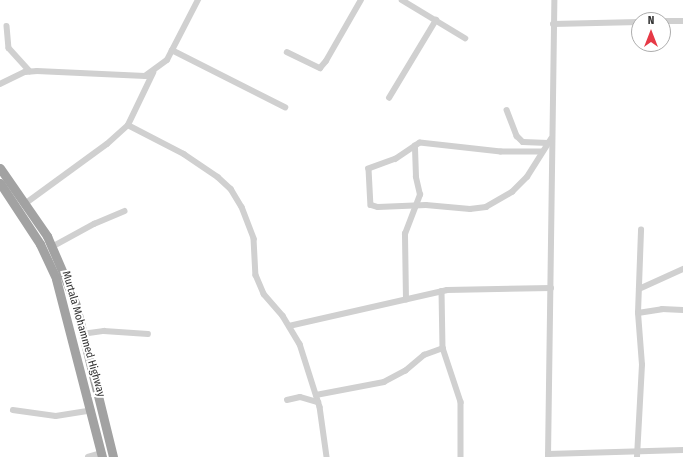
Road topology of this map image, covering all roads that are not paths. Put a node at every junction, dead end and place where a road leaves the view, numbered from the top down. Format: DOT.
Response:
graph roads {
  1 [pos="198,0"];
  2 [pos="361,0"];
  3 [pos="402,0"];
  4 [pos="554,0"];
  5 [pos="436,20"];
  6 [pos="671,21"];
  7 [pos="683,21"];
  8 [pos="631,22"];
  9 [pos="553,24"];
  10 [pos="7,26"];
  11 [pos="465,38"];
  12 [pos="172,50"];
  13 [pos="287,52"];
  14 [pos="30,72"];
  15 [pos="153,73"];
  16 [pos="0,84"];
  17 [pos="390,98"];
  18 [pos="285,107"];
  19 [pos="507,110"];
  20 [pos="128,125"];
  21 [pos="550,141"];
  22 [pos="415,146"];
  23 [pos="542,152"];
  24 [pos="0,168"];
  25 [pos="0,183"];
  26 [pos="26,203"];
  27 [pos="414,205"];
  28 [pos="124,211"];
  29 [pos="641,230"];
  30 [pos="52,247"];
  31 [pos="683,269"];
  32 [pos="551,288"];
  33 [pos="639,289"];
  34 [pos="442,292"];
  35 [pos="406,300"];
  36 [pos="683,310"];
  37 [pos="638,313"];
  38 [pos="290,326"];
  39 [pos="82,334"];
  40 [pos="148,334"];
  41 [pos="443,348"];
  42 [pos="316,395"];
  43 [pos="287,400"];
  44 [pos="318,402"];
  45 [pos="13,410"];
  46 [pos="92,410"];
  47 [pos="683,450"];
  48 [pos="636,454"];
  49 [pos="102,455"];
  50 [pos="548,455"];
  51 [pos="88,457"];
  52 [pos="113,457"];
  53 [pos="327,457"];
  54 [pos="461,457"];
  1 -- 12 [label="street"];
  2 -- 13 [label="street"];
  3 -- 5 [label="street"];
  4 -- 9 [label="street"];
  5 -- 11 [label="street"];
  5 -- 17 [label="street"];
  6 -- 7 [label="street"];
  8 -- 9 [label="street"];
  9 -- 21 [label="street"];
  10 -- 14 [label="street"];
  12 -- 15 [label="street"];
  12 -- 18 [label="street"];
  14 -- 15 [label="street"];
  14 -- 16 [label="street"];
  15 -- 20 [label="street"];
  19 -- 21 [label="street"];
  20 -- 26 [label="street"];
  20 -- 38 [label="street"];
  21 -- 23 [label="street"];
  21 -- 32 [label="street"];
  22 -- 23 [label="street"];
  22 -- 27 [label="street"];
  22 -- 27 [label="street"];
  23 -- 27 [label="street"];
  24 -- 26 [label="highway"];
  25 -- 46 [label="highway, Murtala Mohammed Highway"];
  26 -- 30 [label="highway"];
  27 -- 35 [label="street"];
  28 -- 30 [label="street"];
  29 -- 33 [label="street"];
  30 -- 39 [label="highway"];
  31 -- 33 [label="street"];
  32 -- 34 [label="street"];
  32 -- 50 [label="street"];
  33 -- 37 [label="street"];
  34 -- 35 [label="street"];
  34 -- 41 [label="street"];
  35 -- 38 [label="street"];
  36 -- 37 [label="street"];
  37 -- 48 [label="street"];
  38 -- 42 [label="street"];
  39 -- 40 [label="street"];
  39 -- 52 [label="highway"];
  41 -- 42 [label="street"];
  41 -- 54 [label="street"];
  42 -- 44 [label="street"];
  43 -- 44 [label="street"];
  44 -- 53 [label="street"];
  45 -- 46 [label="street"];
  46 -- 49 [label="highway, Murtala Mohammed Highway"];
  47 -- 48 [label="street"];
  48 -- 50 [label="street"];
  49 -- 51 [label="street"];
}
